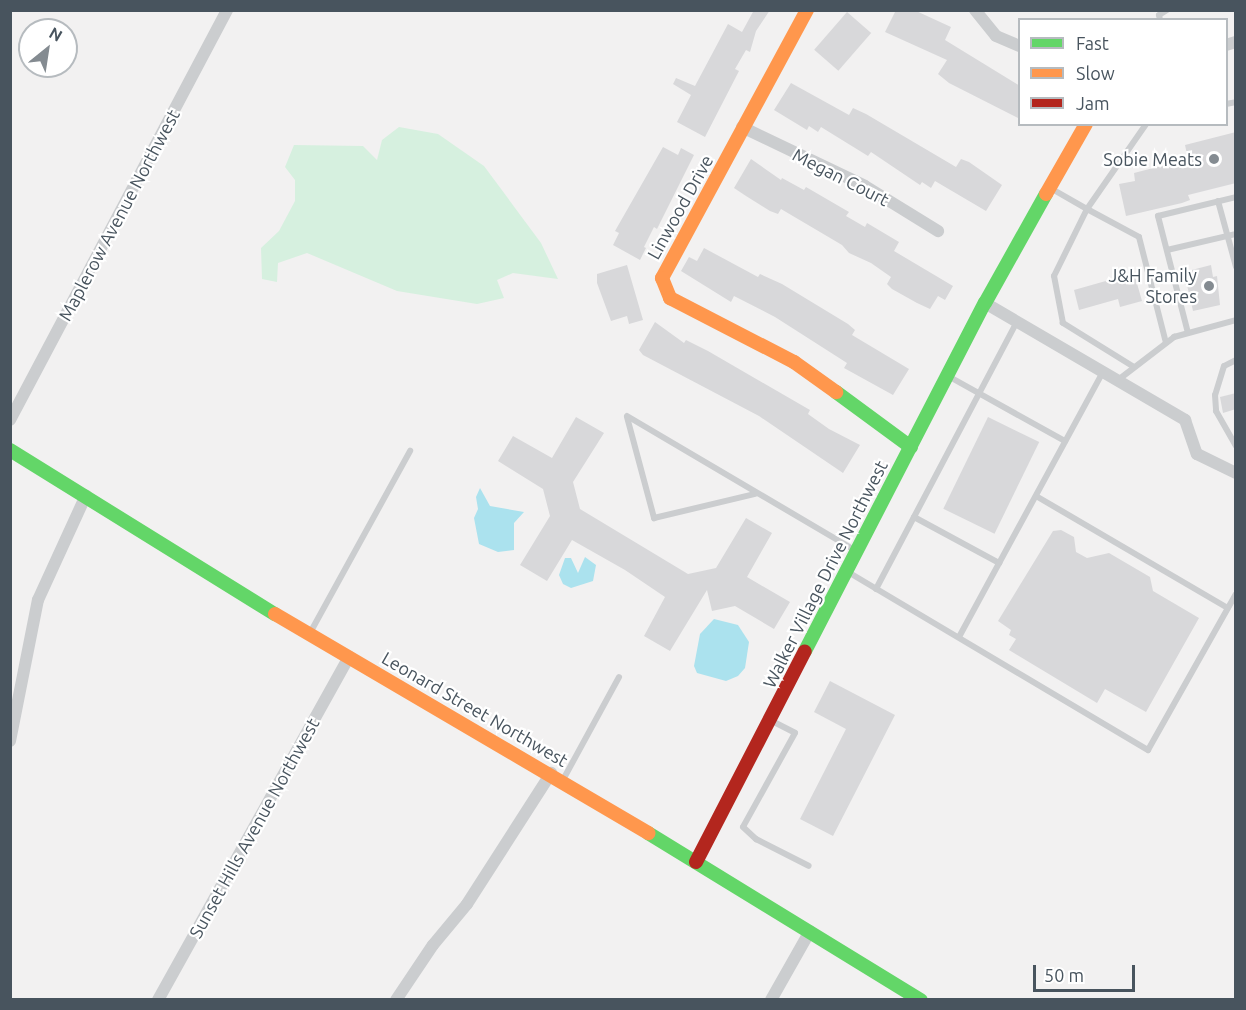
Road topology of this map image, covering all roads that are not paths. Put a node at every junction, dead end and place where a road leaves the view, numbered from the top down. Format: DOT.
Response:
graph roads {
  1 [pos="227,10"];
  2 [pos="807,10"];
  3 [pos="975,10"];
  4 [pos="1018,45"];
  5 [pos="1085,126"];
  6 [pos="1145,126"];
  7 [pos="742,127"];
  8 [pos="1048,187"];
  9 [pos="1236,197"];
  10 [pos="1218,201"];
  11 [pos="1087,209"];
  12 [pos="938,231"];
  13 [pos="1236,234"];
  14 [pos="1227,236"];
  15 [pos="1167,250"];
  16 [pos="1236,267"];
  17 [pos="985,303"];
  18 [pos="1236,320"];
  19 [pos="1017,322"];
  20 [pos="1188,333"];
  21 [pos="1166,343"];
  22 [pos="1236,360"];
  23 [pos="1134,368"];
  24 [pos="1103,371"];
  25 [pos="948,376"];
  26 [pos="1118,380"];
  27 [pos="980,393"];
  28 [pos="10,420"];
  29 [pos="1065,441"];
  30 [pos="1236,446"];
  31 [pos="911,447"];
  32 [pos="10,450"];
  33 [pos="410,451"];
  34 [pos="1236,473"];
  35 [pos="755,494"];
  36 [pos="86,495"];
  37 [pos="1036,496"];
  38 [pos="914,517"];
  39 [pos="856,552"];
  40 [pos="999,563"];
  41 [pos="846,572"];
  42 [pos="876,589"];
  43 [pos="1236,594"];
  44 [pos="1228,608"];
  45 [pos="309,634"];
  46 [pos="959,637"];
  47 [pos="350,657"];
  48 [pos="619,677"];
  49 [pos="770,719"];
  50 [pos="10,741"];
  51 [pos="556,777"];
  52 [pos="696,862"];
  53 [pos="809,866"];
  54 [pos="810,932"];
  55 [pos="158,999"];
  56 [pos="396,999"];
  57 [pos="771,999"];
  58 [pos="921,999"];
  1 -- 28 [label="street, Maplerow Avenue Northwest"];
  2 -- 7 [label="street, Linwood Drive"];
  3 -- 4 [label="street"];
  5 -- 8 [label="street, Walker Village Drive Northwest"];
  6 -- 11 [label="lane"];
  7 -- 12 [label="street, Megan Court"];
  7 -- 31 [label="street, Linwood Drive"];
  8 -- 11 [label="lane"];
  8 -- 17 [label="street, Walker Village Drive Northwest"];
  9 -- 10 [label="lane"];
  10 -- 14 [label="lane"];
  10 -- 15 [label="lane"];
  11 -- 21 [label="lane"];
  11 -- 23 [label="lane"];
  13 -- 14 [label="lane"];
  14 -- 15 [label="lane"];
  14 -- 16 [label="lane"];
  15 -- 20 [label="lane"];
  17 -- 19 [label="street"];
  17 -- 25 [label="street, Walker Village Drive Northwest"];
  18 -- 20 [label="lane"];
  19 -- 24 [label="street"];
  19 -- 27 [label="lane"];
  20 -- 21 [label="lane"];
  21 -- 23 [label="lane"];
  22 -- 30 [label="lane"];
  23 -- 26 [label="lane"];
  24 -- 26 [label="street"];
  24 -- 29 [label="lane"];
  25 -- 27 [label="lane"];
  25 -- 31 [label="street, Walker Village Drive Northwest"];
  26 -- 34 [label="street"];
  27 -- 29 [label="lane"];
  27 -- 38 [label="lane"];
  29 -- 37 [label="lane"];
  31 -- 39 [label="street, Walker Village Drive Northwest"];
  32 -- 36 [label="street, Leonard Street Northwest"];
  33 -- 45 [label="lane"];
  35 -- 35 [label="lane"];
  35 -- 39 [label="lane"];
  36 -- 45 [label="street, Leonard Street Northwest"];
  36 -- 50 [label="street"];
  37 -- 40 [label="lane"];
  37 -- 44 [label="lane"];
  38 -- 40 [label="lane"];
  38 -- 42 [label="lane"];
  39 -- 41 [label="street, Walker Village Drive Northwest"];
  40 -- 46 [label="lane"];
  41 -- 42 [label="lane"];
  41 -- 49 [label="street, Walker Village Drive Northwest"];
  42 -- 46 [label="lane"];
  43 -- 44 [label="lane"];
  44 -- 46 [label="lane"];
  45 -- 47 [label="street, Leonard Street Northwest"];
  47 -- 51 [label="street, Leonard Street Northwest"];
  47 -- 55 [label="street, Sunset Hills Avenue Northwest"];
  48 -- 51 [label="lane"];
  49 -- 52 [label="street, Walker Village Drive Northwest"];
  49 -- 53 [label="lane"];
  51 -- 52 [label="street, Leonard Street Northwest"];
  51 -- 56 [label="street"];
  52 -- 54 [label="street, Leonard Street Northwest"];
  54 -- 57 [label="street"];
  54 -- 58 [label="street, Leonard Street Northwest"];
}
